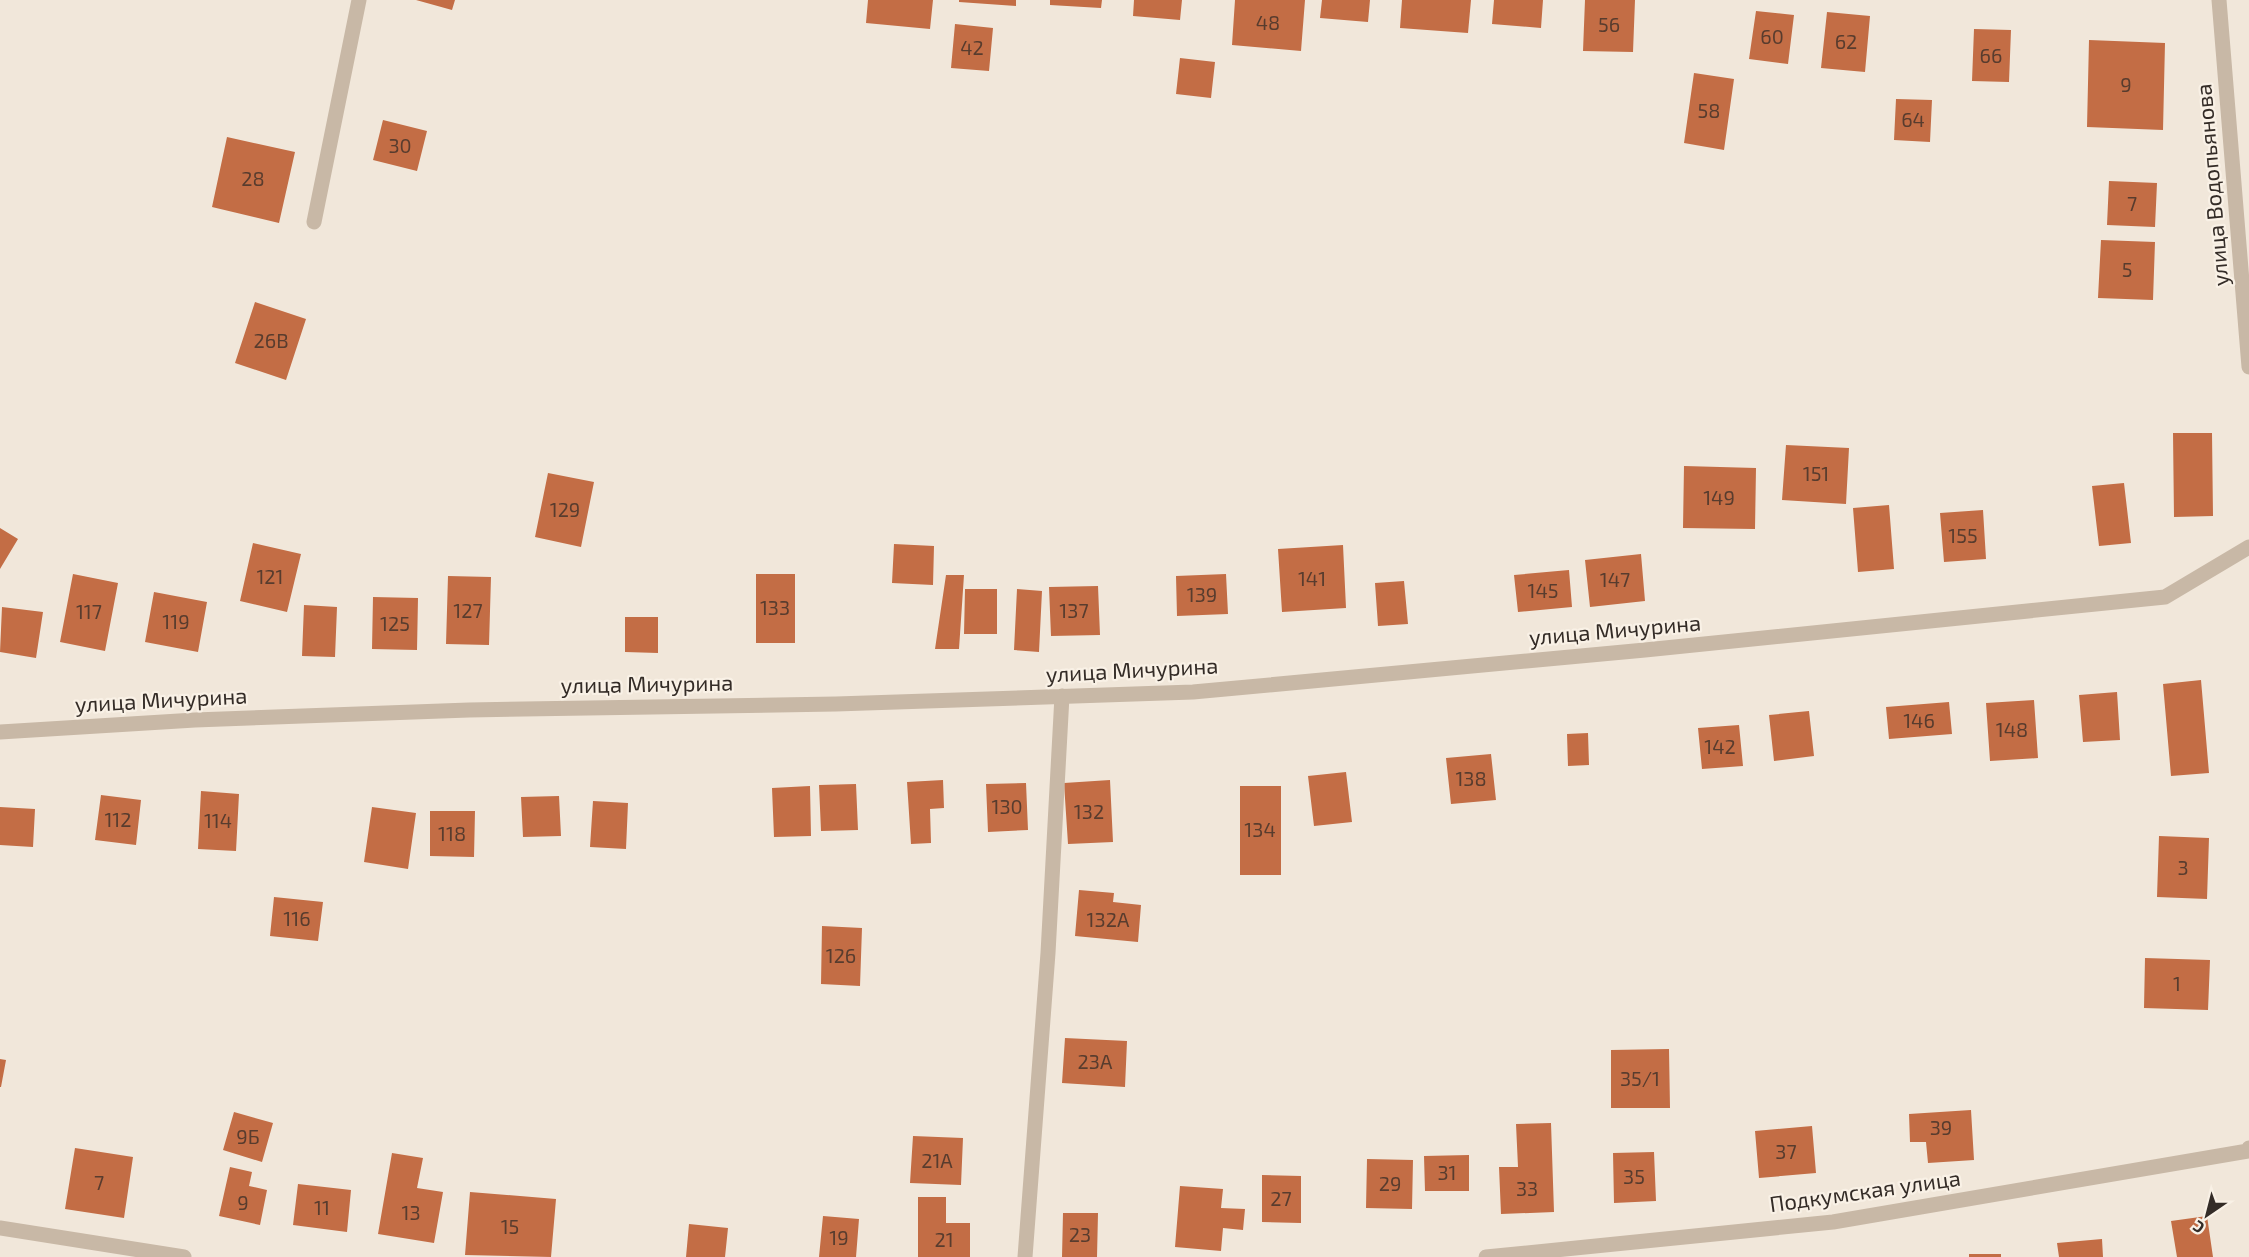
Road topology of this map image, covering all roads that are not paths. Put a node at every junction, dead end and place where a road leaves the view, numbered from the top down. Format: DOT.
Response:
graph roads {
  1 [pos="359,0"];
  2 [pos="2219,0"];
  3 [pos="314,222"];
  4 [pos="2249,367"];
  5 [pos="2249,547"];
  6 [pos="1062,696"];
  7 [pos="0,732"];
  8 [pos="2248,1149"];
  9 [pos="0,1228"];
  10 [pos="184,1257"];
  11 [pos="1025,1257"];
  12 [pos="1486,1257"];
  1 -- 3 [label="street"];
  2 -- 4 [label="street, улица Водопьянова"];
  5 -- 6 [label="street, улица Мичурина"];
  6 -- 7 [label="street, улица Мичурина"];
  6 -- 11 [label="street"];
  8 -- 12 [label="street, Подкумская улица"];
  9 -- 10 [label="street"];
}
